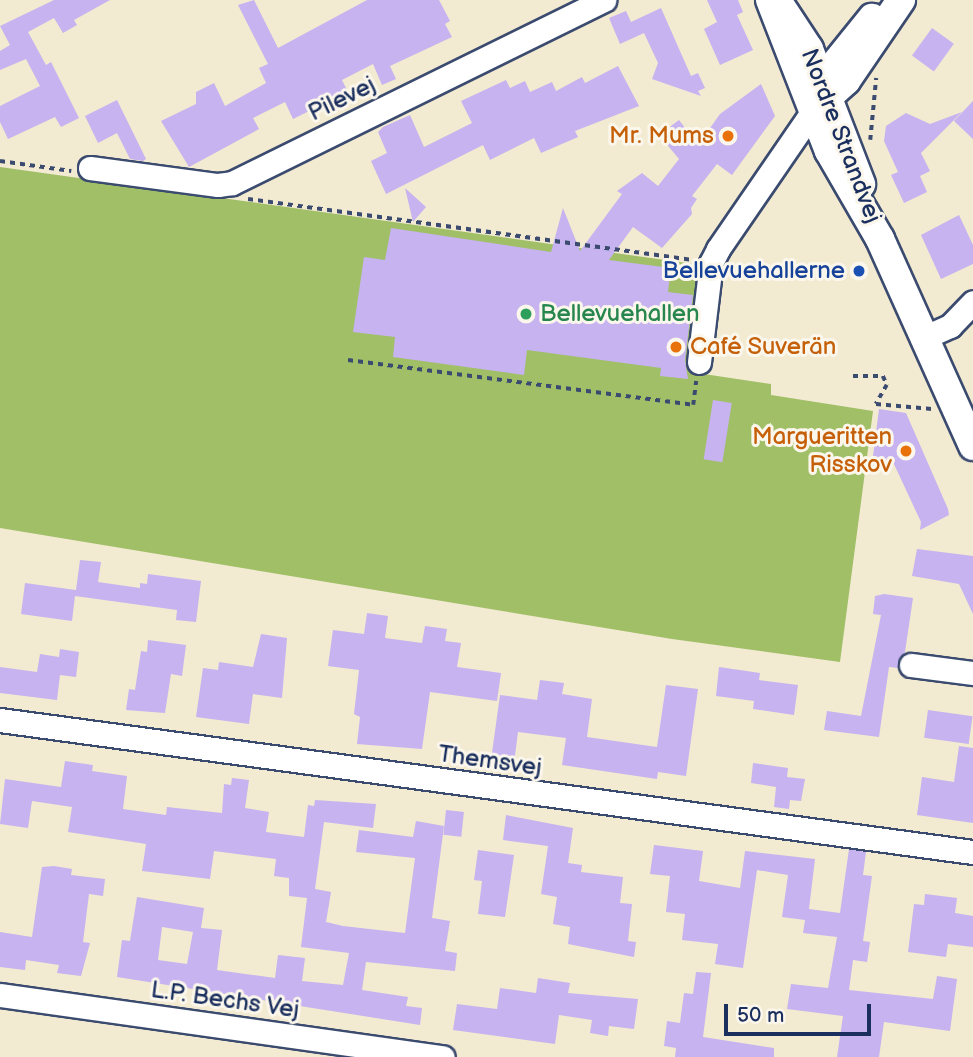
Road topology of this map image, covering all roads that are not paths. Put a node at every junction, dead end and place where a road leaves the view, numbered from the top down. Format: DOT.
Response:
graph roads {
  1 [pos="604,0"];
  2 [pos="770,0"];
  3 [pos="776,0"];
  4 [pos="888,0"];
  5 [pos="901,0"];
  6 [pos="821,96"];
  7 [pos="90,168"];
  8 [pos="880,239"];
  9 [pos="973,302"];
  10 [pos="923,338"];
  11 [pos="699,362"];
  12 [pos="973,446"];
  13 [pos="911,665"];
  14 [pos="973,673"];
  15 [pos="0,720"];
  16 [pos="973,852"];
  17 [pos="0,995"];
  18 [pos="443,1057"];
  1 -- 7 [label="street, Pilevej"];
  2 -- 6 [label="street, Nordre Strandvej"];
  3 -- 6 [label="street, Nordre Strandvej"];
  4 -- 6 [label="street"];
  5 -- 6 [label="street"];
  6 -- 8 [label="street, Nordre Strandvej"];
  6 -- 8 [label="street, Nordre Strandvej"];
  6 -- 11 [label="street"];
  8 -- 10 [label="street, Nordre Strandvej"];
  9 -- 10 [label="street"];
  10 -- 12 [label="street, Nordre Strandvej"];
  13 -- 14 [label="street"];
  15 -- 16 [label="street, Themsvej"];
  17 -- 18 [label="street, L.P. Bechs Vej"];
}
